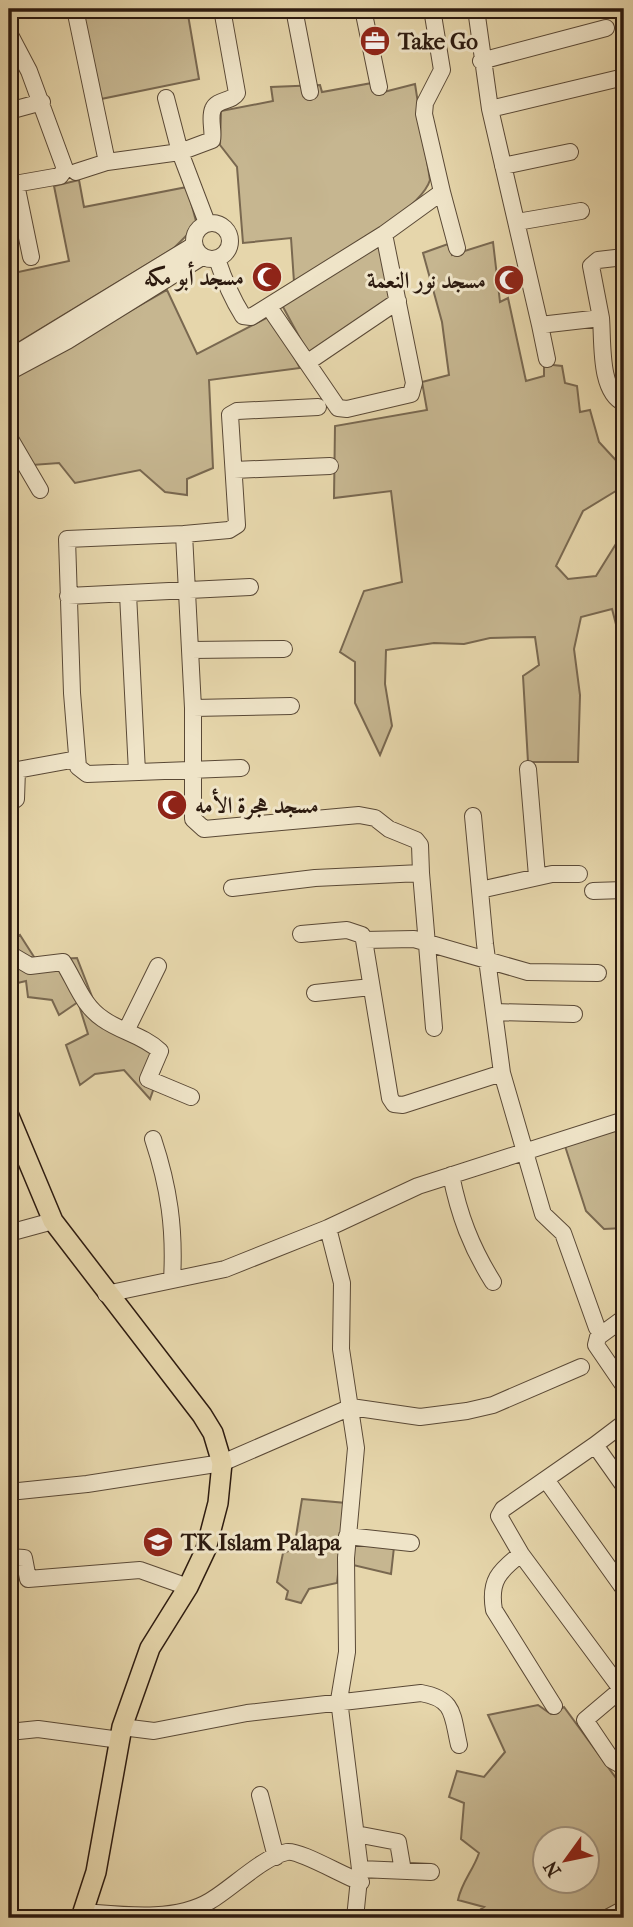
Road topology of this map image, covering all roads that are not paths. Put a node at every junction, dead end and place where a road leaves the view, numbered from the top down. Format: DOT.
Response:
graph roads {
  1 [pos="75,9"];
  2 [pos="222,9"];
  3 [pos="294,9"];
  4 [pos="363,9"];
  5 [pos="432,9"];
  6 [pos="476,9"];
  7 [pos="607,29"];
  8 [pos="9,36"];
  9 [pos="481,61"];
  10 [pos="620,78"];
  11 [pos="379,87"];
  12 [pos="310,92"];
  13 [pos="166,98"];
  14 [pos="42,102"];
  15 [pos="490,109"];
  16 [pos="9,111"];
  17 [pos="180,152"];
  18 [pos="570,152"];
  19 [pos="107,162"];
  20 [pos="503,166"];
  21 [pos="76,172"];
  22 [pos="13,184"];
  23 [pos="442,192"];
  24 [pos="581,211"];
  25 [pos="517,222"];
  26 [pos="206,223"];
  27 [pos="384,234"];
  28 [pos="457,248"];
  29 [pos="198,251"];
  30 [pos="31,257"];
  31 [pos="624,257"];
  32 [pos="219,258"];
  33 [pos="398,302"];
  34 [pos="269,307"];
  35 [pos="601,318"];
  36 [pos="540,325"];
  37 [pos="9,358"];
  38 [pos="547,359"];
  39 [pos="308,362"];
  40 [pos="9,372"];
  41 [pos="624,403"];
  42 [pos="318,407"];
  43 [pos="9,437"];
  44 [pos="330,466"];
  45 [pos="234,470"];
  46 [pos="40,490"];
  47 [pos="184,534"];
  48 [pos="250,587"];
  49 [pos="187,592"];
  50 [pos="128,594"];
  51 [pos="68,597"];
  52 [pos="284,649"];
  53 [pos="191,650"];
  54 [pos="291,706"];
  55 [pos="193,708"];
  56 [pos="76,759"];
  57 [pos="241,768"];
  58 [pos="528,769"];
  59 [pos="194,771"];
  60 [pos="137,772"];
  61 [pos="9,804"];
  62 [pos="473,816"];
  63 [pos="421,873"];
  64 [pos="579,874"];
  65 [pos="537,876"];
  66 [pos="232,888"];
  67 [pos="480,890"];
  68 [pos="624,890"];
  69 [pos="593,891"];
  70 [pos="301,934"];
  71 [pos="365,940"];
  72 [pos="425,944"];
  73 [pos="9,958"];
  74 [pos="487,960"];
  75 [pos="158,966"];
  76 [pos="598,973"];
  77 [pos="371,987"];
  78 [pos="316,993"];
  79 [pos="494,1012"];
  80 [pos="574,1014"];
  81 [pos="434,1028"];
  82 [pos="126,1031"];
  83 [pos="502,1073"];
  84 [pos="191,1097"];
  85 [pos="9,1116"];
  86 [pos="624,1120"];
  87 [pos="153,1139"];
  88 [pos="525,1152"];
  89 [pos="451,1175"];
  90 [pos="53,1221"];
  91 [pos="328,1228"];
  92 [pos="9,1233"];
  93 [pos="172,1280"];
  94 [pos="493,1282"];
  95 [pos="106,1294"];
  96 [pos="624,1318"];
  97 [pos="597,1328"];
  98 [pos="581,1367"];
  99 [pos="624,1386"];
  100 [pos="351,1407"];
  101 [pos="624,1423"];
  102 [pos="595,1445"];
  103 [pos="222,1463"];
  104 [pos="547,1481"];
  105 [pos="624,1486"];
  106 [pos="9,1492"];
  107 [pos="347,1536"];
  108 [pos="411,1543"];
  109 [pos="521,1554"];
  110 [pos="9,1557"];
  111 [pos="188,1587"];
  112 [pos="624,1589"];
  113 [pos="623,1688"];
  114 [pos="340,1704"];
  115 [pos="554,1706"];
  116 [pos="9,1731"];
  117 [pos="121,1733"];
  118 [pos="459,1745"];
  119 [pos="624,1761"];
  120 [pos="260,1795"];
  121 [pos="356,1834"];
  122 [pos="276,1857"];
  123 [pos="403,1871"];
  124 [pos="431,1872"];
  125 [pos="360,1876"];
  126 [pos="624,1909"];
  127 [pos="83,1915"];
  128 [pos="355,1918"];
  129 [pos="607,1918"];
  1 -- 19 [label="street"];
  2 -- 17 [label="street"];
  3 -- 12 [label="street"];
  4 -- 11 [label="street"];
  5 -- 23 [label="street"];
  6 -- 9 [label="street"];
  7 -- 9 [label="street"];
  8 -- 14 [label="street"];
  9 -- 15 [label="street"];
  10 -- 15 [label="street"];
  13 -- 17 [label="street"];
  14 -- 16 [label="street"];
  14 -- 22 [label="street"];
  15 -- 20 [label="street"];
  17 -- 19 [label="street"];
  17 -- 26 [label="street"];
  18 -- 20 [label="street"];
  19 -- 21 [label="street"];
  20 -- 25 [label="street"];
  22 -- 30 [label="street"];
  23 -- 27 [label="street"];
  23 -- 28 [label="street"];
  24 -- 25 [label="street"];
  25 -- 36 [label="street"];
  26 -- 29 [label="street"];
  26 -- 32 [label="street"];
  27 -- 33 [label="street"];
  27 -- 34 [label="street"];
  29 -- 32 [label="street"];
  29 -- 37 [label="street"];
  29 -- 40 [label="street"];
  31 -- 35 [label="street"];
  32 -- 34 [label="street"];
  33 -- 39 [label="street"];
  33 -- 39 [label="street"];
  34 -- 39 [label="street"];
  35 -- 36 [label="street"];
  35 -- 41 [label="street"];
  36 -- 38 [label="street"];
  42 -- 45 [label="street"];
  43 -- 46 [label="street"];
  44 -- 45 [label="street"];
  45 -- 47 [label="street"];
  47 -- 49 [label="street"];
  47 -- 51 [label="street"];
  48 -- 49 [label="street"];
  49 -- 50 [label="street"];
  49 -- 53 [label="street"];
  50 -- 51 [label="street"];
  50 -- 60 [label="street"];
  51 -- 56 [label="street"];
  52 -- 53 [label="street"];
  53 -- 55 [label="street"];
  54 -- 55 [label="street"];
  55 -- 59 [label="street"];
  56 -- 60 [label="street"];
  56 -- 61 [label="street"];
  57 -- 59 [label="street"];
  58 -- 65 [label="street"];
  59 -- 60 [label="street"];
  59 -- 63 [label="street"];
  62 -- 67 [label="street"];
  63 -- 66 [label="street"];
  63 -- 72 [label="street"];
  64 -- 65 [label="street"];
  65 -- 67 [label="street"];
  67 -- 74 [label="street"];
  68 -- 69 [label="street"];
  70 -- 71 [label="street"];
  71 -- 72 [label="street"];
  71 -- 77 [label="street"];
  72 -- 74 [label="street"];
  72 -- 81 [label="street"];
  73 -- 82 [label="street"];
  74 -- 76 [label="street"];
  74 -- 79 [label="street"];
  75 -- 82 [label="street"];
  77 -- 78 [label="street"];
  77 -- 83 [label="street"];
  79 -- 80 [label="street"];
  79 -- 83 [label="street"];
  82 -- 84 [label="street"];
  83 -- 88 [label="street"];
  85 -- 90 [label="main road"];
  86 -- 88 [label="street"];
  87 -- 93 [label="street"];
  88 -- 89 [label="street"];
  88 -- 97 [label="street"];
  89 -- 91 [label="street"];
  89 -- 94 [label="street"];
  90 -- 92 [label="street"];
  90 -- 95 [label="main road"];
  91 -- 93 [label="street"];
  91 -- 100 [label="street"];
  93 -- 95 [label="street"];
  95 -- 103 [label="main road"];
  96 -- 99 [label="street"];
  98 -- 100 [label="street"];
  100 -- 103 [label="street"];
  100 -- 107 [label="street"];
  101 -- 102 [label="street"];
  102 -- 104 [label="street"];
  102 -- 105 [label="street"];
  103 -- 106 [label="street"];
  103 -- 111 [label="main road"];
  104 -- 109 [label="street"];
  104 -- 112 [label="street"];
  107 -- 108 [label="street"];
  107 -- 114 [label="street"];
  109 -- 113 [label="street"];
  109 -- 115 [label="street"];
  110 -- 111 [label="street"];
  111 -- 117 [label="main road"];
  113 -- 119 [label="street"];
  114 -- 117 [label="street"];
  114 -- 118 [label="street"];
  114 -- 121 [label="street"];
  116 -- 117 [label="street"];
  117 -- 127 [label="main road"];
  120 -- 122 [label="street"];
  121 -- 123 [label="street"];
  121 -- 125 [label="street"];
  122 -- 125 [label="street"];
  122 -- 127 [label="street"];
  123 -- 124 [label="street"];
  123 -- 125 [label="street"];
  125 -- 128 [label="street"];
  126 -- 129 [label="street"];
}
